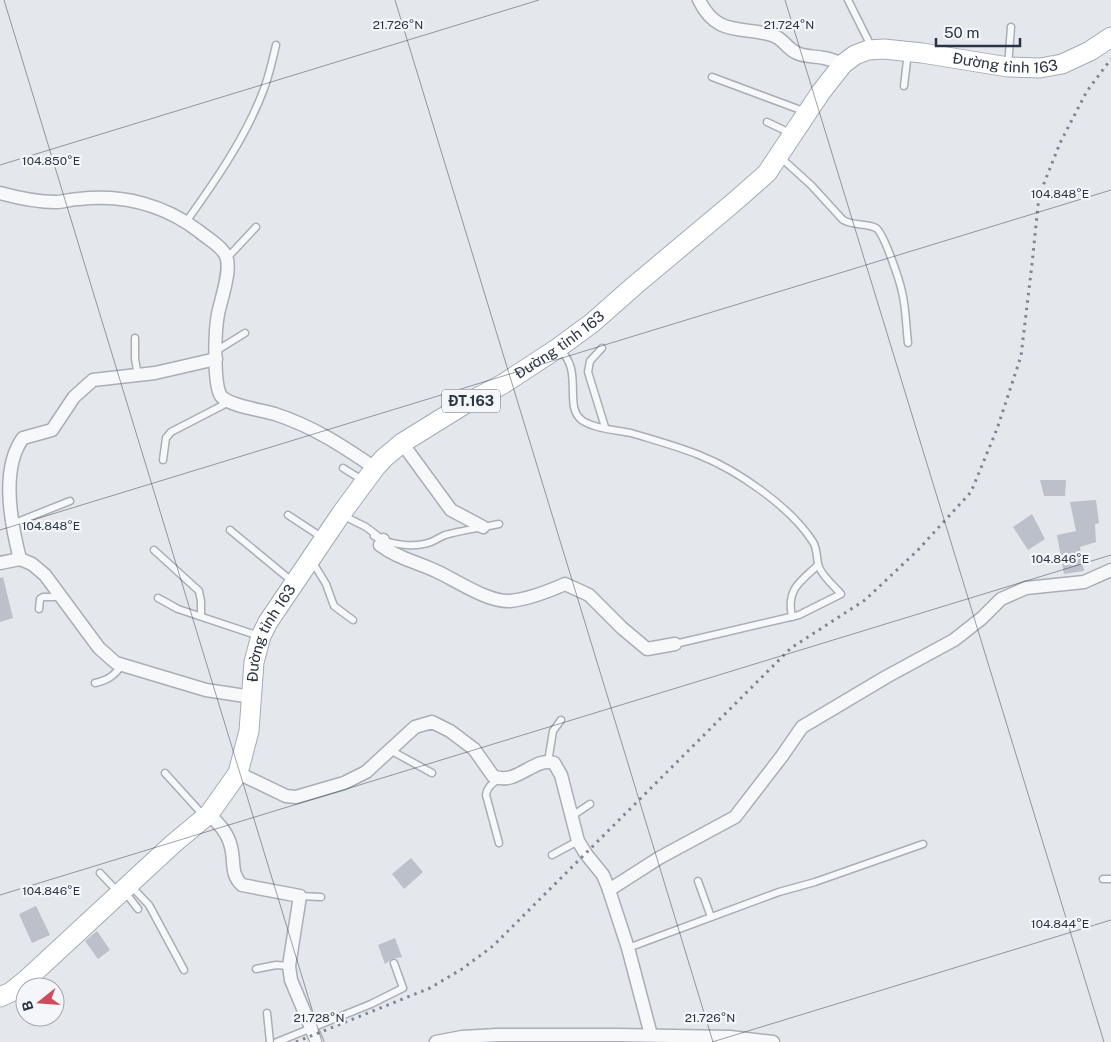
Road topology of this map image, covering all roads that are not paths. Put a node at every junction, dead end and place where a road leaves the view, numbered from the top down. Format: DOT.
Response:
graph roads {
  1 [pos="699,0"];
  2 [pos="848,0"];
  3 [pos="1011,27"];
  4 [pos="1111,37"];
  5 [pos="276,45"];
  6 [pos="872,50"];
  7 [pos="908,52"];
  8 [pos="842,64"];
  9 [pos="1008,67"];
  10 [pos="712,77"];
  11 [pos="904,86"];
  12 [pos="808,113"];
  13 [pos="767,122"];
  14 [pos="793,135"];
  15 [pos="779,156"];
  16 [pos="0,193"];
  17 [pos="186,222"];
  18 [pos="256,227"];
  19 [pos="227,258"];
  20 [pos="245,333"];
  21 [pos="135,338"];
  22 [pos="908,343"];
  23 [pos="558,348"];
  24 [pos="602,348"];
  25 [pos="216,355"];
  26 [pos="138,375"];
  27 [pos="229,402"];
  28 [pos="605,428"];
  29 [pos="402,443"];
  30 [pos="163,460"];
  31 [pos="343,468"];
  32 [pos="370,475"];
  33 [pos="70,501"];
  34 [pos="341,514"];
  35 [pos="288,515"];
  36 [pos="11,524"];
  37 [pos="499,524"];
  38 [pos="483,527"];
  39 [pos="230,530"];
  40 [pos="324,539"];
  41 [pos="383,540"];
  42 [pos="154,550"];
  43 [pos="20,559"];
  44 [pos="311,559"];
  45 [pos="0,563"];
  46 [pos="818,565"];
  47 [pos="1111,570"];
  48 [pos="294,583"];
  49 [pos="62,597"];
  50 [pos="158,598"];
  51 [pos="39,609"];
  52 [pos="201,616"];
  53 [pos="792,617"];
  54 [pos="353,620"];
  55 [pos="260,636"];
  56 [pos="676,644"];
  57 [pos="122,665"];
  58 [pos="95,683"];
  59 [pos="252,697"];
  60 [pos="561,720"];
  61 [pos="390,750"];
  62 [pos="548,762"];
  63 [pos="165,773"];
  64 [pos="432,773"];
  65 [pos="238,774"];
  66 [pos="498,779"];
  67 [pos="590,804"];
  68 [pos="207,816"];
  69 [pos="572,816"];
  70 [pos="578,841"];
  71 [pos="499,843"];
  72 [pos="923,844"];
  73 [pos="552,854"];
  74 [pos="100,873"];
  75 [pos="1103,879"];
  76 [pos="1111,879"];
  77 [pos="698,881"];
  78 [pos="125,889"];
  79 [pos="610,890"];
  80 [pos="300,896"];
  81 [pos="321,897"];
  82 [pos="138,908"];
  83 [pos="711,917"];
  84 [pos="628,948"];
  85 [pos="394,963"];
  86 [pos="289,966"];
  87 [pos="256,969"];
  88 [pos="184,970"];
  89 [pos="0,997"];
  90 [pos="267,1013"];
  91 [pos="311,1029"];
  92 [pos="651,1035"];
  93 [pos="628,1038"];
  94 [pos="270,1042"];
  95 [pos="277,1042"];
  96 [pos="317,1042"];
  97 [pos="436,1042"];
  98 [pos="773,1042"];
  1 -- 8 [label="street"];
  2 -- 6 [label="lane"];
  3 -- 9 [label="lane"];
  4 -- 9 [label="main road, Đường tỉnh 163 / ĐT.163"];
  5 -- 17 [label="lane"];
  6 -- 7 [label="main road, Đường tỉnh 163 / ĐT.163"];
  6 -- 8 [label="main road, Đường tỉnh 163 / ĐT.163"];
  7 -- 9 [label="main road, Đường tỉnh 163 / ĐT.163"];
  7 -- 11 [label="lane"];
  8 -- 12 [label="main road, Đường tỉnh 163 / ĐT.163"];
  10 -- 12 [label="lane"];
  12 -- 14 [label="main road, Đường tỉnh 163 / ĐT.163"];
  13 -- 14 [label="lane"];
  14 -- 15 [label="main road, Đường tỉnh 163 / ĐT.163"];
  15 -- 22 [label="lane"];
  15 -- 23 [label="main road, Đường tỉnh 163 / ĐT.163"];
  16 -- 17 [label="street"];
  17 -- 19 [label="street"];
  18 -- 19 [label="lane"];
  19 -- 25 [label="street"];
  20 -- 25 [label="lane"];
  21 -- 26 [label="lane"];
  23 -- 28 [label="lane"];
  23 -- 29 [label="main road, Đường tỉnh 163 / ĐT.163"];
  24 -- 28 [label="lane"];
  25 -- 26 [label="street"];
  25 -- 27 [label="street"];
  26 -- 36 [label="street"];
  27 -- 30 [label="lane"];
  27 -- 32 [label="street"];
  28 -- 46 [label="lane"];
  29 -- 32 [label="main road, Đường tỉnh 163 / ĐT.163"];
  29 -- 38 [label="street"];
  31 -- 32 [label="lane"];
  32 -- 34 [label="main road, Đường tỉnh 163 / ĐT.163"];
  33 -- 36 [label="lane"];
  34 -- 40 [label="main road, Đường tỉnh 163 / ĐT.163"];
  34 -- 41 [label="lane"];
  35 -- 40 [label="lane"];
  36 -- 43 [label="street"];
  37 -- 38 [label="lane"];
  38 -- 41 [label="lane"];
  39 -- 48 [label="lane"];
  40 -- 44 [label="main road, Đường tỉnh 163 / ĐT.163"];
  41 -- 56 [label="street"];
  42 -- 52 [label="lane"];
  43 -- 45 [label="street"];
  43 -- 49 [label="street"];
  44 -- 48 [label="main road, Đường tỉnh 163 / ĐT.163"];
  44 -- 54 [label="lane"];
  46 -- 53 [label="lane"];
  46 -- 53 [label="lane"];
  47 -- 79 [label="street"];
  48 -- 55 [label="main road, Đường tỉnh 163 / ĐT.163"];
  49 -- 51 [label="lane"];
  49 -- 57 [label="street"];
  50 -- 52 [label="lane"];
  52 -- 55 [label="lane"];
  53 -- 56 [label="lane"];
  55 -- 59 [label="main road, Đường tỉnh 163 / ĐT.163"];
  57 -- 58 [label="lane"];
  57 -- 59 [label="street"];
  59 -- 65 [label="main road, Đường tỉnh 163 / ĐT.163"];
  60 -- 62 [label="lane"];
  61 -- 64 [label="lane"];
  61 -- 65 [label="street"];
  61 -- 66 [label="street"];
  62 -- 66 [label="street"];
  62 -- 69 [label="street"];
  63 -- 68 [label="lane"];
  65 -- 68 [label="main road, Đường tỉnh 163 / ĐT.163"];
  66 -- 71 [label="lane"];
  67 -- 69 [label="lane"];
  68 -- 78 [label="main road, Đường tỉnh 163 / ĐT.163"];
  68 -- 80 [label="street"];
  69 -- 70 [label="street"];
  70 -- 73 [label="lane"];
  70 -- 79 [label="street"];
  72 -- 83 [label="lane"];
  74 -- 78 [label="lane"];
  75 -- 76 [label="lane"];
  77 -- 83 [label="lane"];
  78 -- 82 [label="lane"];
  78 -- 88 [label="lane"];
  78 -- 89 [label="main road, Đường tỉnh 163 / ĐT.163"];
  79 -- 84 [label="street"];
  80 -- 81 [label="lane"];
  80 -- 86 [label="street"];
  83 -- 84 [label="lane"];
  84 -- 92 [label="street"];
  85 -- 91 [label="lane"];
  86 -- 87 [label="lane"];
  86 -- 91 [label="street"];
  90 -- 94 [label="lane"];
  91 -- 95 [label="lane"];
  91 -- 96 [label="street"];
  92 -- 93 [label="street"];
  92 -- 98 [label="street"];
  93 -- 97 [label="street"];
}
